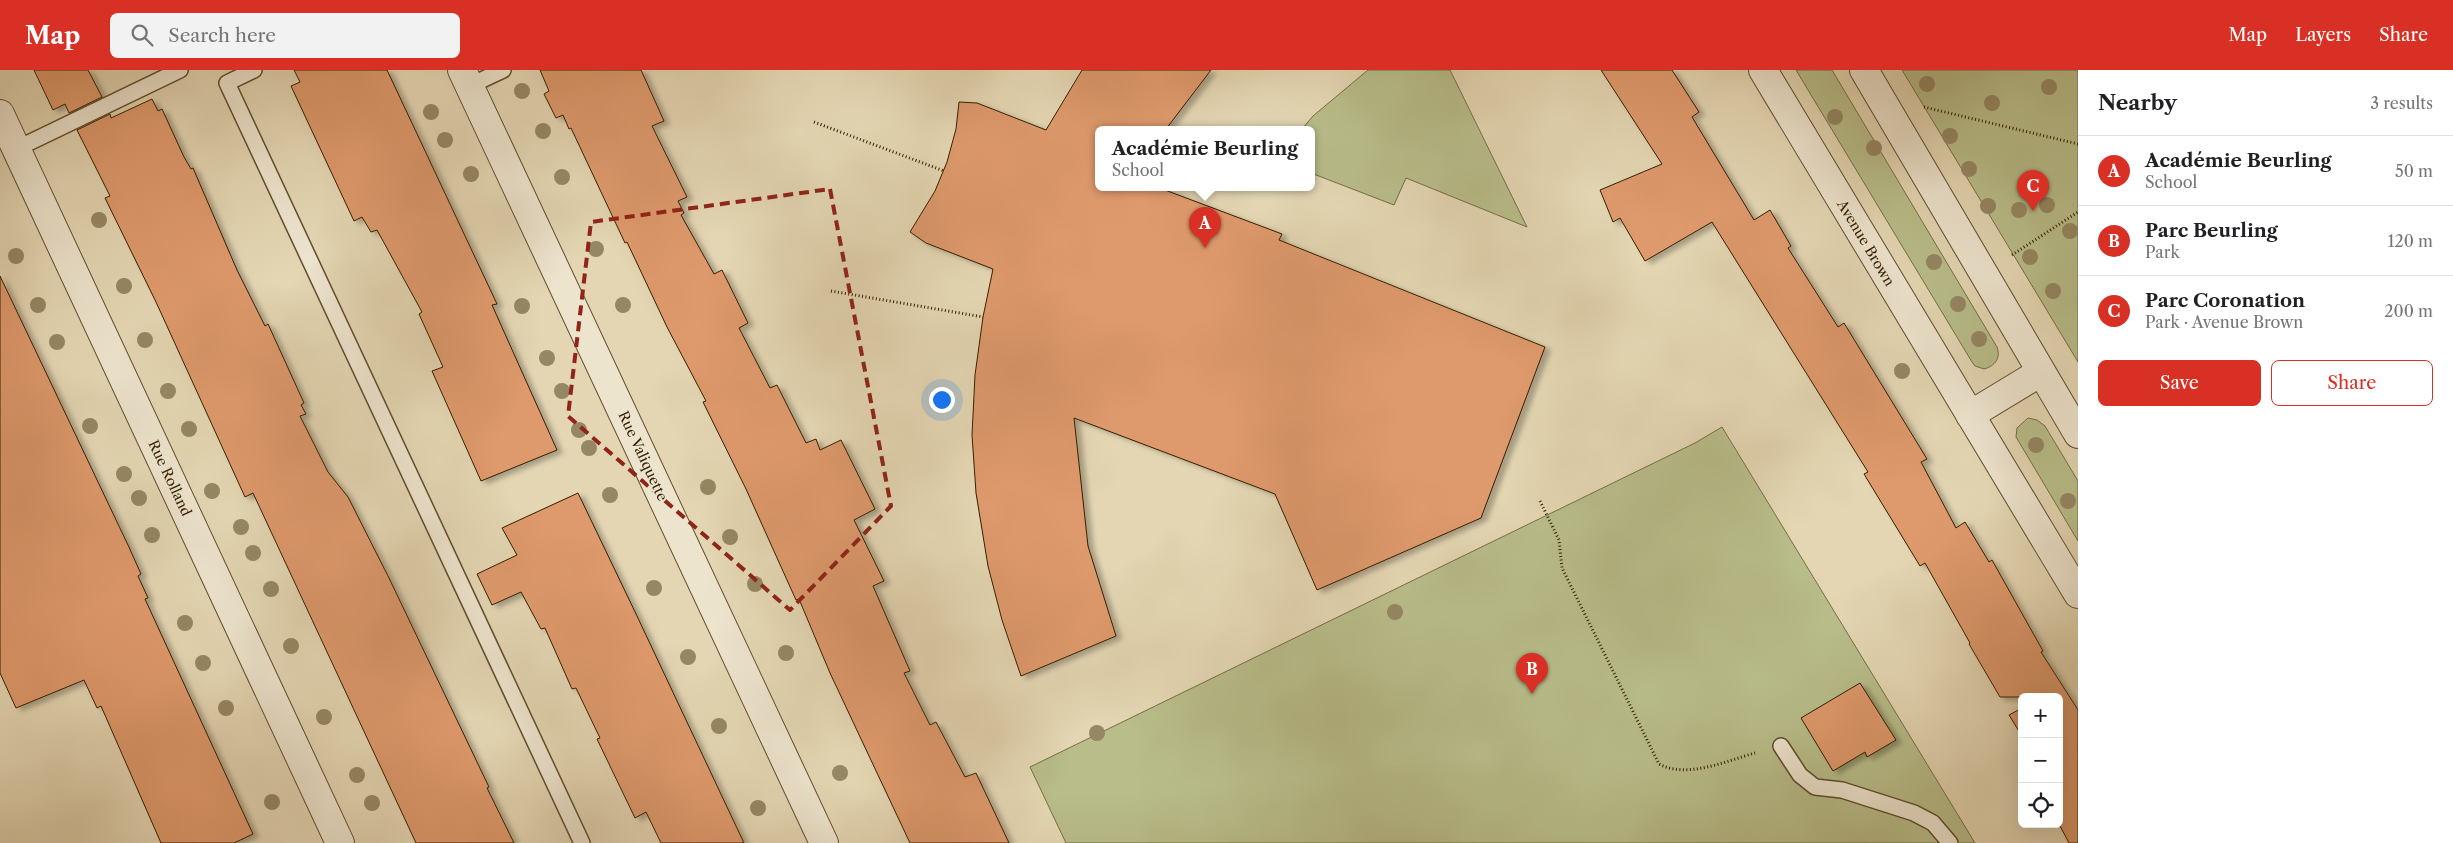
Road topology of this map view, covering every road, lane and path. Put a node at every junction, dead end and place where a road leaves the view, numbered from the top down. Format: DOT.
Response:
graph roads {
  1 [pos="180,70"];
  2 [pos="254,70"];
  3 [pos="503,70"];
  4 [pos="1763,70"];
  5 [pos="1864,70"];
  6 [pos="224,76"];
  7 [pos="466,78"];
  8 [pos="1919,106"];
  9 [pos="0,114"];
  10 [pos="814,122"];
  11 [pos="2078,144"];
  12 [pos="16,149"];
  13 [pos="944,171"];
  14 [pos="2078,212"];
  15 [pos="2009,257"];
  16 [pos="831,291"];
  17 [pos="983,316"];
  18 [pos="2041,372"];
  19 [pos="1970,414"];
  20 [pos="2078,434"];
  21 [pos="1540,501"];
  22 [pos="2078,594"];
  23 [pos="1781,746"];
  24 [pos="340,843"];
  25 [pos="582,843"];
  26 [pos="824,843"];
  27 [pos="1950,843"];
  1 -- 12 [label="lane"];
  2 -- 6 [label="lane"];
  3 -- 7 [label="lane"];
  4 -- 19 [label="street, Avenue Brown"];
  5 -- 18 [label="street"];
  6 -- 25 [label="lane"];
  7 -- 26 [label="street, Rue Valiquette"];
  8 -- 11 [label="path"];
  9 -- 12 [label="street, Rue Rolland"];
  10 -- 13 [label="path"];
  12 -- 24 [label="street, Rue Rolland"];
  14 -- 15 [label="path"];
  16 -- 17 [label="path"];
  18 -- 19 [label="street"];
  18 -- 20 [label="street"];
  19 -- 22 [label="street, Avenue Brown"];
  21 -- 23 [label="path"];
  23 -- 27 [label="lane"];
}
